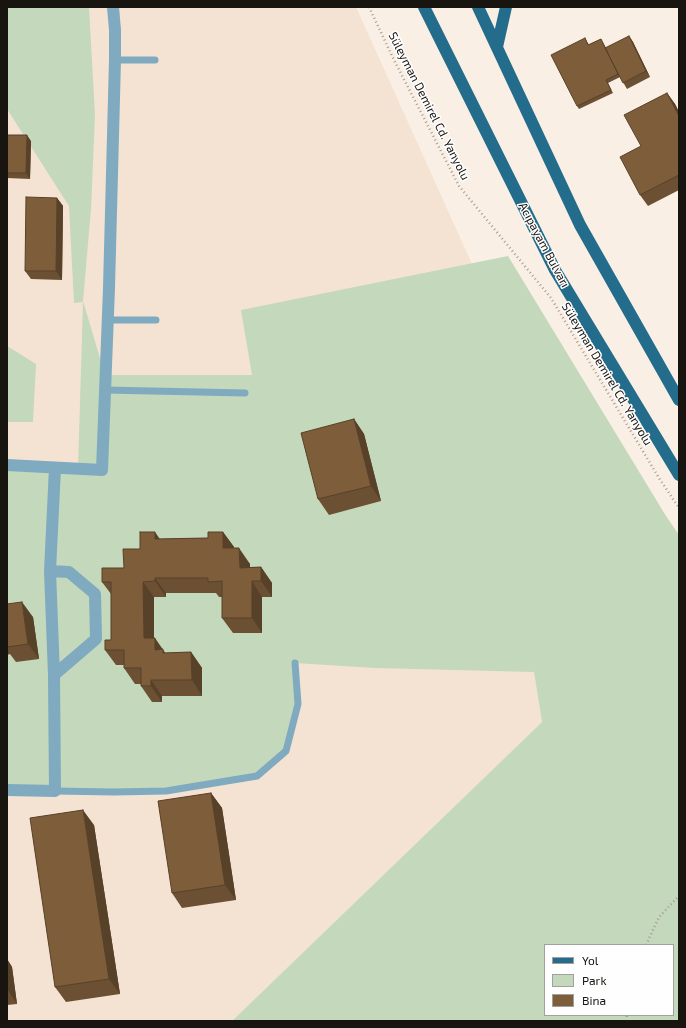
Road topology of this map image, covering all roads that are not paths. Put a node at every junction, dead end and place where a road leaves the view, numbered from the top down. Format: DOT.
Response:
graph roads {
  1 [pos="114,7"];
  2 [pos="424,7"];
  3 [pos="478,7"];
  4 [pos="506,7"];
  5 [pos="497,46"];
  6 [pos="115,60"];
  7 [pos="155,60"];
  8 [pos="107,320"];
  9 [pos="156,320"];
  10 [pos="105,390"];
  11 [pos="245,393"];
  12 [pos="679,400"];
  13 [pos="7,465"];
  14 [pos="55,468"];
  15 [pos="679,475"];
  16 [pos="50,572"];
  17 [pos="295,663"];
  18 [pos="54,675"];
  19 [pos="7,790"];
  20 [pos="55,791"];
  1 -- 6 [label="street"];
  2 -- 15 [label="main road, Acıpayam Bulvarı"];
  3 -- 5 [label="main road"];
  4 -- 5 [label="main road"];
  5 -- 12 [label="main road"];
  6 -- 7 [label="lane"];
  6 -- 8 [label="street"];
  8 -- 9 [label="lane"];
  8 -- 10 [label="street"];
  10 -- 11 [label="lane"];
  10 -- 14 [label="street"];
  13 -- 14 [label="street"];
  14 -- 16 [label="street"];
  16 -- 18 [label="street"];
  16 -- 18 [label="street"];
  17 -- 20 [label="lane"];
  18 -- 20 [label="street"];
  19 -- 20 [label="street"];
}
